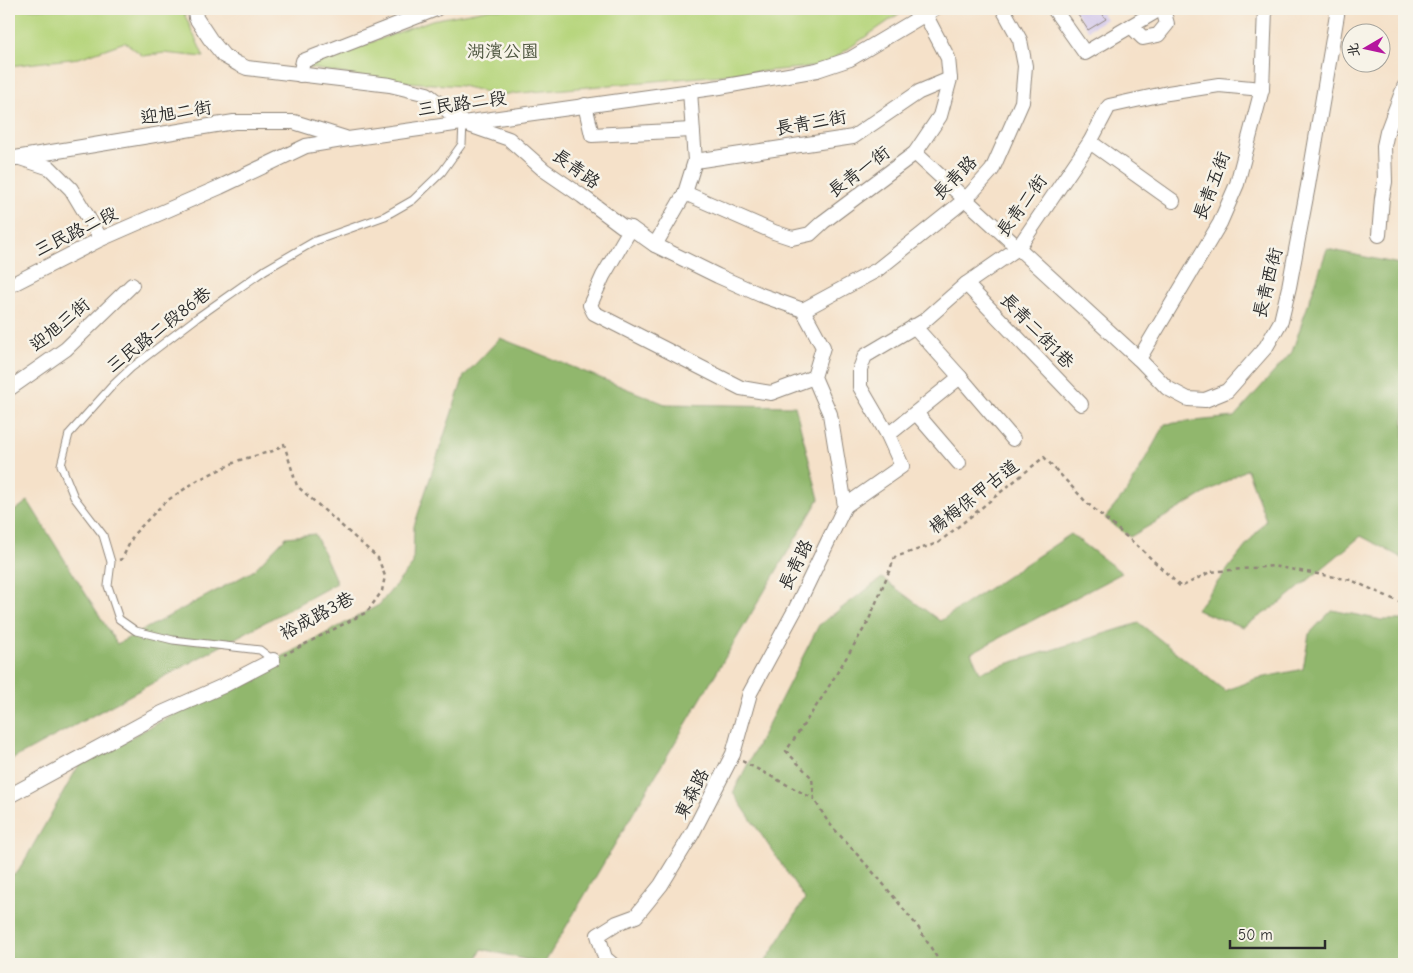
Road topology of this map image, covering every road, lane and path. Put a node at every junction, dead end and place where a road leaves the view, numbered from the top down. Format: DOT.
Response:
graph roads {
  1 [pos="195,9"];
  2 [pos="436,9"];
  3 [pos="1003,9"];
  4 [pos="1054,9"];
  5 [pos="1265,9"];
  6 [pos="1338,9"];
  7 [pos="929,11"];
  8 [pos="1157,11"];
  9 [pos="1131,26"];
  10 [pos="300,75"];
  11 [pos="950,80"];
  12 [pos="1404,87"];
  13 [pos="1262,89"];
  14 [pos="690,91"];
  15 [pos="585,105"];
  16 [pos="463,123"];
  17 [pos="692,130"];
  18 [pos="348,138"];
  19 [pos="1090,142"];
  20 [pos="915,153"];
  21 [pos="13,158"];
  22 [pos="695,161"];
  23 [pos="685,193"];
  24 [pos="966,199"];
  25 [pos="1173,201"];
  26 [pos="631,228"];
  27 [pos="1379,235"];
  28 [pos="101,239"];
  29 [pos="655,245"];
  30 [pos="1018,248"];
  31 [pos="966,284"];
  32 [pos="132,285"];
  33 [pos="9,286"];
  34 [pos="802,310"];
  35 [pos="914,326"];
  36 [pos="1139,359"];
  37 [pos="814,377"];
  38 [pos="960,377"];
  39 [pos="9,389"];
  40 [pos="1081,404"];
  41 [pos="916,413"];
  42 [pos="888,435"];
  43 [pos="1013,439"];
  44 [pos="960,463"];
  45 [pos="845,506"];
  46 [pos="111,562"];
  47 [pos="1404,604"];
  48 [pos="794,610"];
  49 [pos="273,660"];
  50 [pos="733,754"];
  51 [pos="9,796"];
  52 [pos="814,799"];
  53 [pos="612,964"];
  54 [pos="941,964"];
  1 -- 10 [label="street"];
  2 -- 10 [label="street"];
  3 -- 24 [label="street, 長青路"];
  4 -- 9 [label="street"];
  5 -- 13 [label="street, 長青五街"];
  6 -- 36 [label="street, 長青西街"];
  7 -- 11 [label="street, 長青一街"];
  7 -- 14 [label="street, 三民路二段"];
  8 -- 9 [label="street"];
  8 -- 9 [label="street"];
  10 -- 16 [label="street"];
  11 -- 20 [label="street, 長青一街"];
  11 -- 22 [label="street, 長青三街"];
  12 -- 27 [label="street"];
  13 -- 19 [label="street, 長青二街"];
  13 -- 36 [label="street, 長青五街"];
  14 -- 15 [label="street, 三民路二段"];
  14 -- 17 [label="street"];
  15 -- 16 [label="street, 三民路二段"];
  15 -- 17 [label="street"];
  16 -- 18 [label="street, 三民路二段"];
  16 -- 26 [label="street, 長青路"];
  16 -- 46 [label="lane, 三民路二段86巷"];
  17 -- 22 [label="street"];
  18 -- 21 [label="street, 迎旭二街"];
  18 -- 28 [label="street, 三民路二段"];
  19 -- 25 [label="street"];
  19 -- 30 [label="street, 長青二街"];
  20 -- 23 [label="street, 長青一街"];
  20 -- 24 [label="street, 長青西街"];
  21 -- 28 [label="street"];
  22 -- 23 [label="street"];
  23 -- 29 [label="street"];
  24 -- 30 [label="street, 長青西街"];
  24 -- 34 [label="street, 長青路"];
  26 -- 29 [label="street, 長青路"];
  26 -- 37 [label="street"];
  28 -- 33 [label="street, 三民路二段"];
  29 -- 34 [label="street, 長青路"];
  30 -- 31 [label="street, 長青二街"];
  30 -- 36 [label="street, 長青西街"];
  31 -- 35 [label="street, 長青二街"];
  31 -- 40 [label="street, 長青二街1巷"];
  32 -- 39 [label="street, 迎旭三街"];
  34 -- 37 [label="street"];
  35 -- 38 [label="street"];
  35 -- 42 [label="street, 長青二街"];
  37 -- 45 [label="street"];
  38 -- 41 [label="street"];
  38 -- 43 [label="street"];
  41 -- 42 [label="street"];
  41 -- 44 [label="street"];
  42 -- 45 [label="street"];
  45 -- 48 [label="street, 長青路"];
  46 -- 49 [label="lane, 三民路二段86巷"];
  46 -- 49 [label="path, 裕成路3巷"];
  47 -- 52 [label="path, 楊梅保甲古道"];
  48 -- 50 [label="street, 東森路"];
  49 -- 51 [label="street, 裕成路3巷"];
  50 -- 52 [label="path"];
  50 -- 53 [label="street, 東森路"];
  52 -- 54 [label="path, 楊梅保甲古道"];
}
